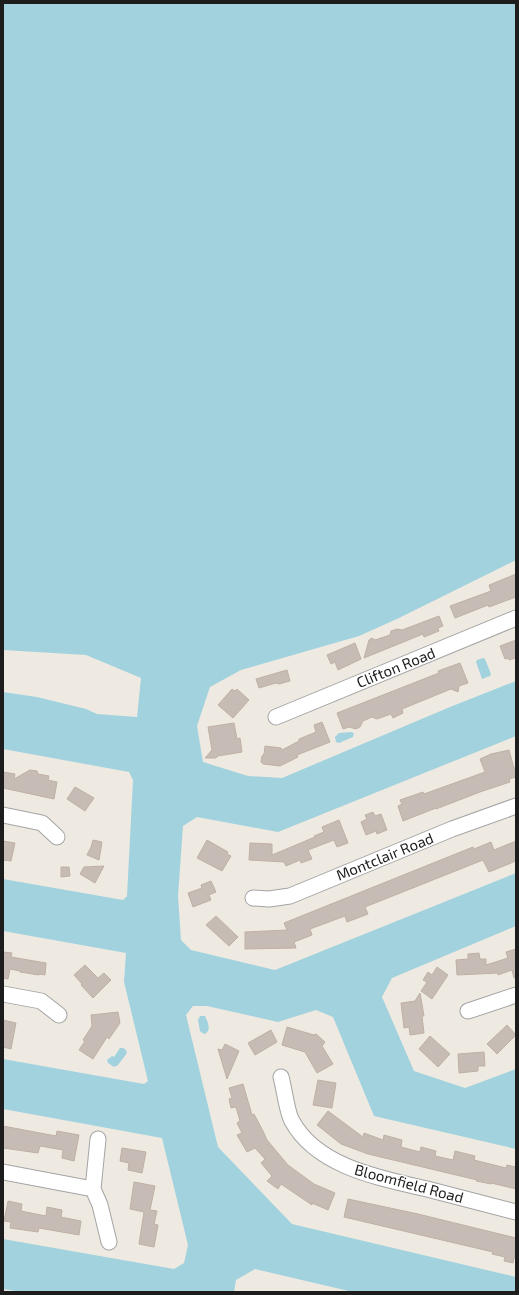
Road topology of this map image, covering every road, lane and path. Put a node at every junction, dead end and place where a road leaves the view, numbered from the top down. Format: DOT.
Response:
graph roads {
  1 [pos="516,618"];
  2 [pos="276,717"];
  3 [pos="516,806"];
  4 [pos="3,815"];
  5 [pos="57,837"];
  6 [pos="253,898"];
  7 [pos="3,994"];
  8 [pos="516,995"];
  9 [pos="468,1011"];
  10 [pos="59,1015"];
  11 [pos="281,1077"];
  12 [pos="98,1139"];
  13 [pos="3,1172"];
  14 [pos="93,1189"];
  15 [pos="516,1212"];
  16 [pos="109,1242"];
  1 -- 2 [label="street, Clifton Road"];
  3 -- 6 [label="street, Montclair Road"];
  4 -- 5 [label="street"];
  7 -- 10 [label="street"];
  8 -- 9 [label="street"];
  11 -- 15 [label="street, Bloomfield Road"];
  12 -- 14 [label="street"];
  13 -- 14 [label="street"];
  14 -- 16 [label="street"];
}
